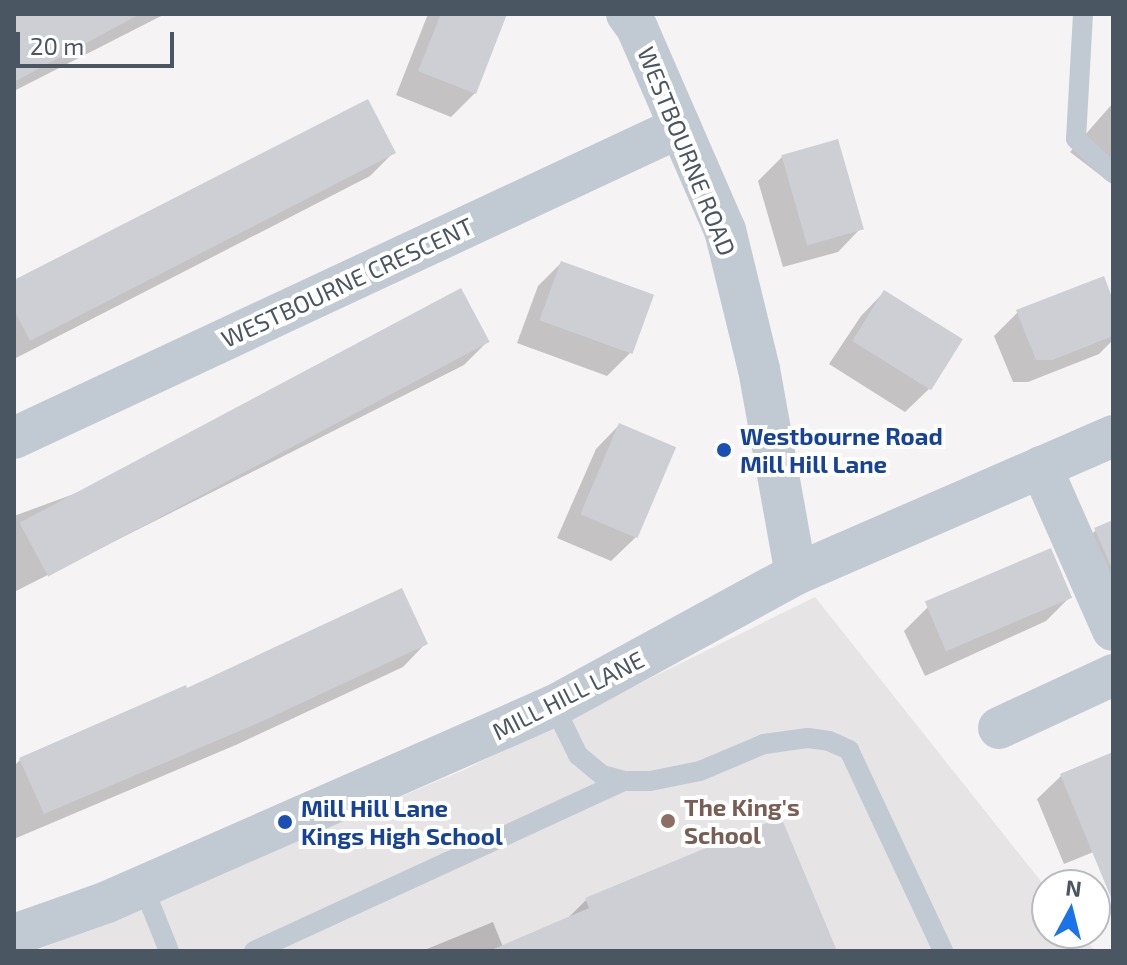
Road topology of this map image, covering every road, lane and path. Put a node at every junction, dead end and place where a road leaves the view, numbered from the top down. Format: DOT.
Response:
graph roads {
  1 [pos="627,14"];
  2 [pos="1083,14"];
  3 [pos="680,127"];
  4 [pos="1113,173"];
  5 [pos="1113,436"];
  6 [pos="14,438"];
  7 [pos="1041,467"];
  8 [pos="796,574"];
  9 [pos="1113,630"];
  10 [pos="1113,675"];
  11 [pos="554,706"];
  12 [pos="999,728"];
  13 [pos="624,781"];
  14 [pos="143,886"];
  15 [pos="14,935"];
  16 [pos="169,951"];
  17 [pos="254,951"];
  18 [pos="943,951"];
  1 -- 3 [label="street, WESTBOURNE ROAD"];
  2 -- 4 [label="lane"];
  3 -- 6 [label="street, WESTBOURNE CRESCENT"];
  3 -- 8 [label="street, WESTBOURNE ROAD"];
  5 -- 7 [label="street, MILL HILL LANE"];
  7 -- 8 [label="street, MILL HILL LANE"];
  7 -- 9 [label="street"];
  8 -- 11 [label="street, MILL HILL LANE"];
  10 -- 12 [label="street"];
  11 -- 13 [label="lane"];
  11 -- 14 [label="street, MILL HILL LANE"];
  13 -- 17 [label="lane"];
  13 -- 18 [label="lane"];
  14 -- 15 [label="street, MILL HILL LANE"];
  14 -- 16 [label="lane"];
}
